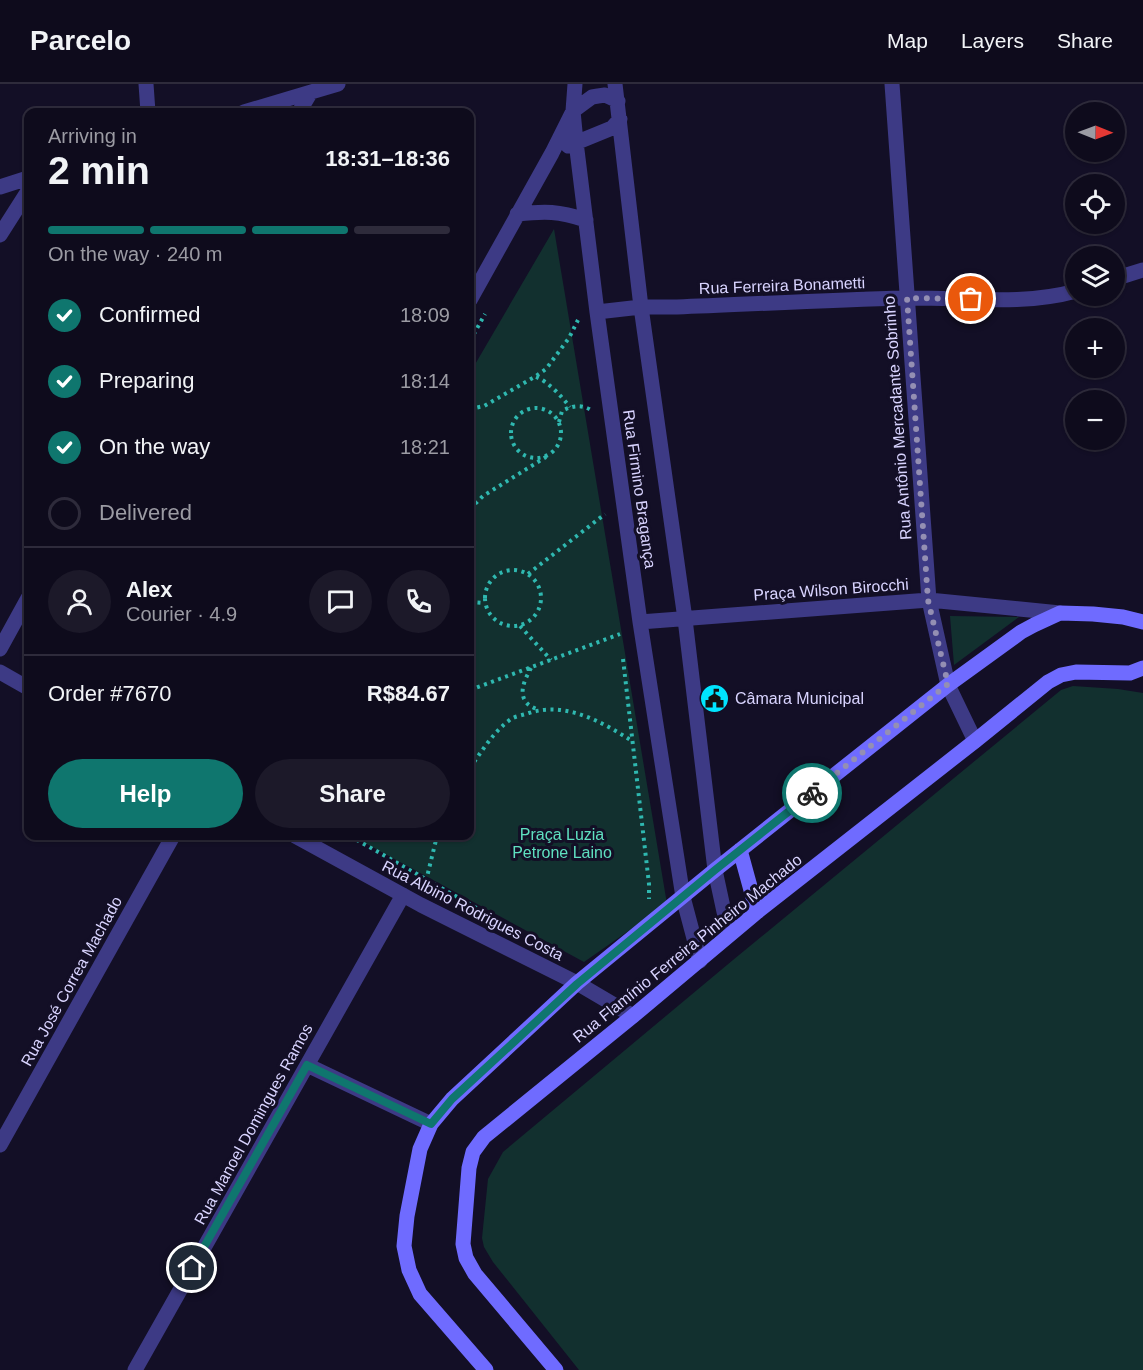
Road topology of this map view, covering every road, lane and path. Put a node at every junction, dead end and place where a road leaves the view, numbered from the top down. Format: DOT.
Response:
graph roads {
  1 [pos="146,84"];
  2 [pos="338,84"];
  3 [pos="575,84"];
  4 [pos="615,84"];
  5 [pos="891,84"];
  6 [pos="310,92"];
  7 [pos="618,101"];
  8 [pos="148,108"];
  9 [pos="257,108"];
  10 [pos="301,108"];
  11 [pos="573,111"];
  12 [pos="620,119"];
  13 [pos="576,142"];
  14 [pos="552,153"];
  15 [pos="24,179"];
  16 [pos="0,187"];
  17 [pos="24,197"];
  18 [pos="517,214"];
  19 [pos="586,220"];
  20 [pos="0,235"];
  21 [pos="1143,270"];
  22 [pos="1125,276"];
  23 [pos="474,293"];
  24 [pos="1065,294"];
  25 [pos="907,298"];
  26 [pos="641,307"];
  27 [pos="486,312"];
  28 [pos="597,312"];
  29 [pos="583,322"];
  30 [pos="474,334"];
  31 [pos="536,376"];
  32 [pos="593,401"];
  33 [pos="570,406"];
  34 [pos="474,408"];
  35 [pos="559,422"];
  36 [pos="554,451"];
  37 [pos="474,505"];
  38 [pos="607,525"];
  39 [pos="528,574"];
  40 [pos="928,600"];
  41 [pos="474,602"];
  42 [pos="484,603"];
  43 [pos="24,605"];
  44 [pos="1060,613"];
  45 [pos="685,618"];
  46 [pos="640,622"];
  47 [pos="1143,622"];
  48 [pos="619,623"];
  49 [pos="520,626"];
  50 [pos="0,649"];
  51 [pos="623,658"];
  52 [pos="551,660"];
  53 [pos="531,667"];
  54 [pos="1143,668"];
  55 [pos="0,672"];
  56 [pos="948,684"];
  57 [pos="24,686"];
  58 [pos="474,688"];
  59 [pos="539,710"];
  60 [pos="633,741"];
  61 [pos="975,741"];
  62 [pos="474,762"];
  63 [pos="171,840"];
  64 [pos="302,840"];
  65 [pos="357,840"];
  66 [pos="436,840"];
  67 [pos="740,850"];
  68 [pos="715,870"];
  69 [pos="426,880"];
  70 [pos="403,895"];
  71 [pos="683,897"];
  72 [pos="649,902"];
  73 [pos="421,905"];
  74 [pos="757,912"];
  75 [pos="489,915"];
  76 [pos="729,935"];
  77 [pos="700,961"];
  78 [pos="577,984"];
  79 [pos="633,1016"];
  80 [pos="307,1065"];
  81 [pos="431,1124"];
  82 [pos="0,1145"];
  83 [pos="135,1370"];
  84 [pos="486,1370"];
  85 [pos="556,1370"];
  1 -- 8 [label="street"];
  2 -- 6 [label="street"];
  3 -- 11 [label="street, Rua Firmino Bragança"];
  4 -- 7 [label="street, Rua Firmino Bragança"];
  5 -- 25 [label="street, Rua Antônio Mercadante Sobrinho"];
  6 -- 9 [label="street"];
  6 -- 10 [label="street"];
  7 -- 11 [label="street"];
  7 -- 12 [label="street, Rua Firmino Bragança"];
  11 -- 13 [label="street, Rua Firmino Bragança"];
  11 -- 14 [label="street"];
  12 -- 13 [label="street"];
  12 -- 26 [label="street, Rua Firmino Bragança"];
  13 -- 14 [label="street"];
  13 -- 19 [label="street, Rua Firmino Bragança"];
  14 -- 18 [label="street"];
  15 -- 16 [label="street"];
  17 -- 20 [label="street"];
  18 -- 19 [label="street"];
  18 -- 23 [label="street"];
  19 -- 28 [label="street, Rua Firmino Bragança"];
  21 -- 22 [label="street"];
  24 -- 25 [label="street, Rua Ferreira Bonametti"];
  25 -- 26 [label="street, Rua Ferreira Bonametti"];
  25 -- 40 [label="street, Rua Antônio Mercadante Sobrinho"];
  26 -- 28 [label="street, Rua Ferreira Bonametti"];
  26 -- 45 [label="street, Rua Firmino Bragança"];
  27 -- 30 [label="path"];
  28 -- 46 [label="street, Rua Firmino Bragança"];
  29 -- 31 [label="path"];
  31 -- 33 [label="path"];
  31 -- 34 [label="path"];
  32 -- 33 [label="path"];
  33 -- 35 [label="path"];
  35 -- 36 [label="path"];
  35 -- 36 [label="path"];
  36 -- 37 [label="path"];
  38 -- 39 [label="path"];
  39 -- 42 [label="path"];
  39 -- 49 [label="path"];
  40 -- 44 [label="street, Praça Wilson Birocchi"];
  40 -- 45 [label="street, Praça Wilson Birocchi"];
  40 -- 56 [label="street, Rua Antônio Mercadante Sobrinho"];
  41 -- 42 [label="path"];
  42 -- 49 [label="path"];
  43 -- 50 [label="street"];
  44 -- 47 [label="main road"];
  44 -- 56 [label="main road"];
  45 -- 46 [label="street, Praça Wilson Birocchi"];
  45 -- 68 [label="street, Rua Firmino Bragança"];
  46 -- 71 [label="street, Rua Firmino Bragança"];
  48 -- 52 [label="path"];
  49 -- 52 [label="path"];
  51 -- 60 [label="path"];
  52 -- 53 [label="path"];
  53 -- 58 [label="path"];
  53 -- 59 [label="path"];
  54 -- 61 [label="main road, Rua Flamínio Ferreira Pinheiro Machado"];
  55 -- 57 [label="street"];
  56 -- 61 [label="street, Rua Antônio Mercadante Sobrinho"];
  56 -- 67 [label="main road"];
  59 -- 60 [label="path"];
  59 -- 62 [label="path"];
  60 -- 72 [label="path"];
  61 -- 74 [label="main road, Rua Flamínio Ferreira Pinheiro Machado"];
  63 -- 82 [label="street, Rua José Correa Machado"];
  64 -- 70 [label="street, Rua Albino Rodrigues Costa"];
  65 -- 69 [label="path"];
  66 -- 69 [label="path"];
  67 -- 68 [label="main road"];
  67 -- 74 [label="main road"];
  68 -- 71 [label="main road"];
  68 -- 76 [label="street, Rua Firmino Bragança"];
  69 -- 73 [label="path"];
  69 -- 75 [label="path"];
  70 -- 73 [label="street, Rua Albino Rodrigues Costa"];
  70 -- 80 [label="street, Rua Manoel Domingues Ramos"];
  71 -- 77 [label="street, Rua Firmino Bragança"];
  71 -- 78 [label="main road"];
  73 -- 78 [label="street, Rua Albino Rodrigues Costa"];
  74 -- 76 [label="main road, Rua Flamínio Ferreira Pinheiro Machado"];
  76 -- 77 [label="main road, Rua Flamínio Ferreira Pinheiro Machado"];
  77 -- 79 [label="main road, Rua Flamínio Ferreira Pinheiro Machado"];
  78 -- 79 [label="street, Rua Albino Rodrigues Costa"];
  78 -- 81 [label="main road"];
  79 -- 85 [label="main road, Rua Flamínio Ferreira Pinheiro Machado"];
  80 -- 81 [label="street"];
  80 -- 83 [label="street, Rua Manoel Domingues Ramos"];
  81 -- 84 [label="main road"];
}
